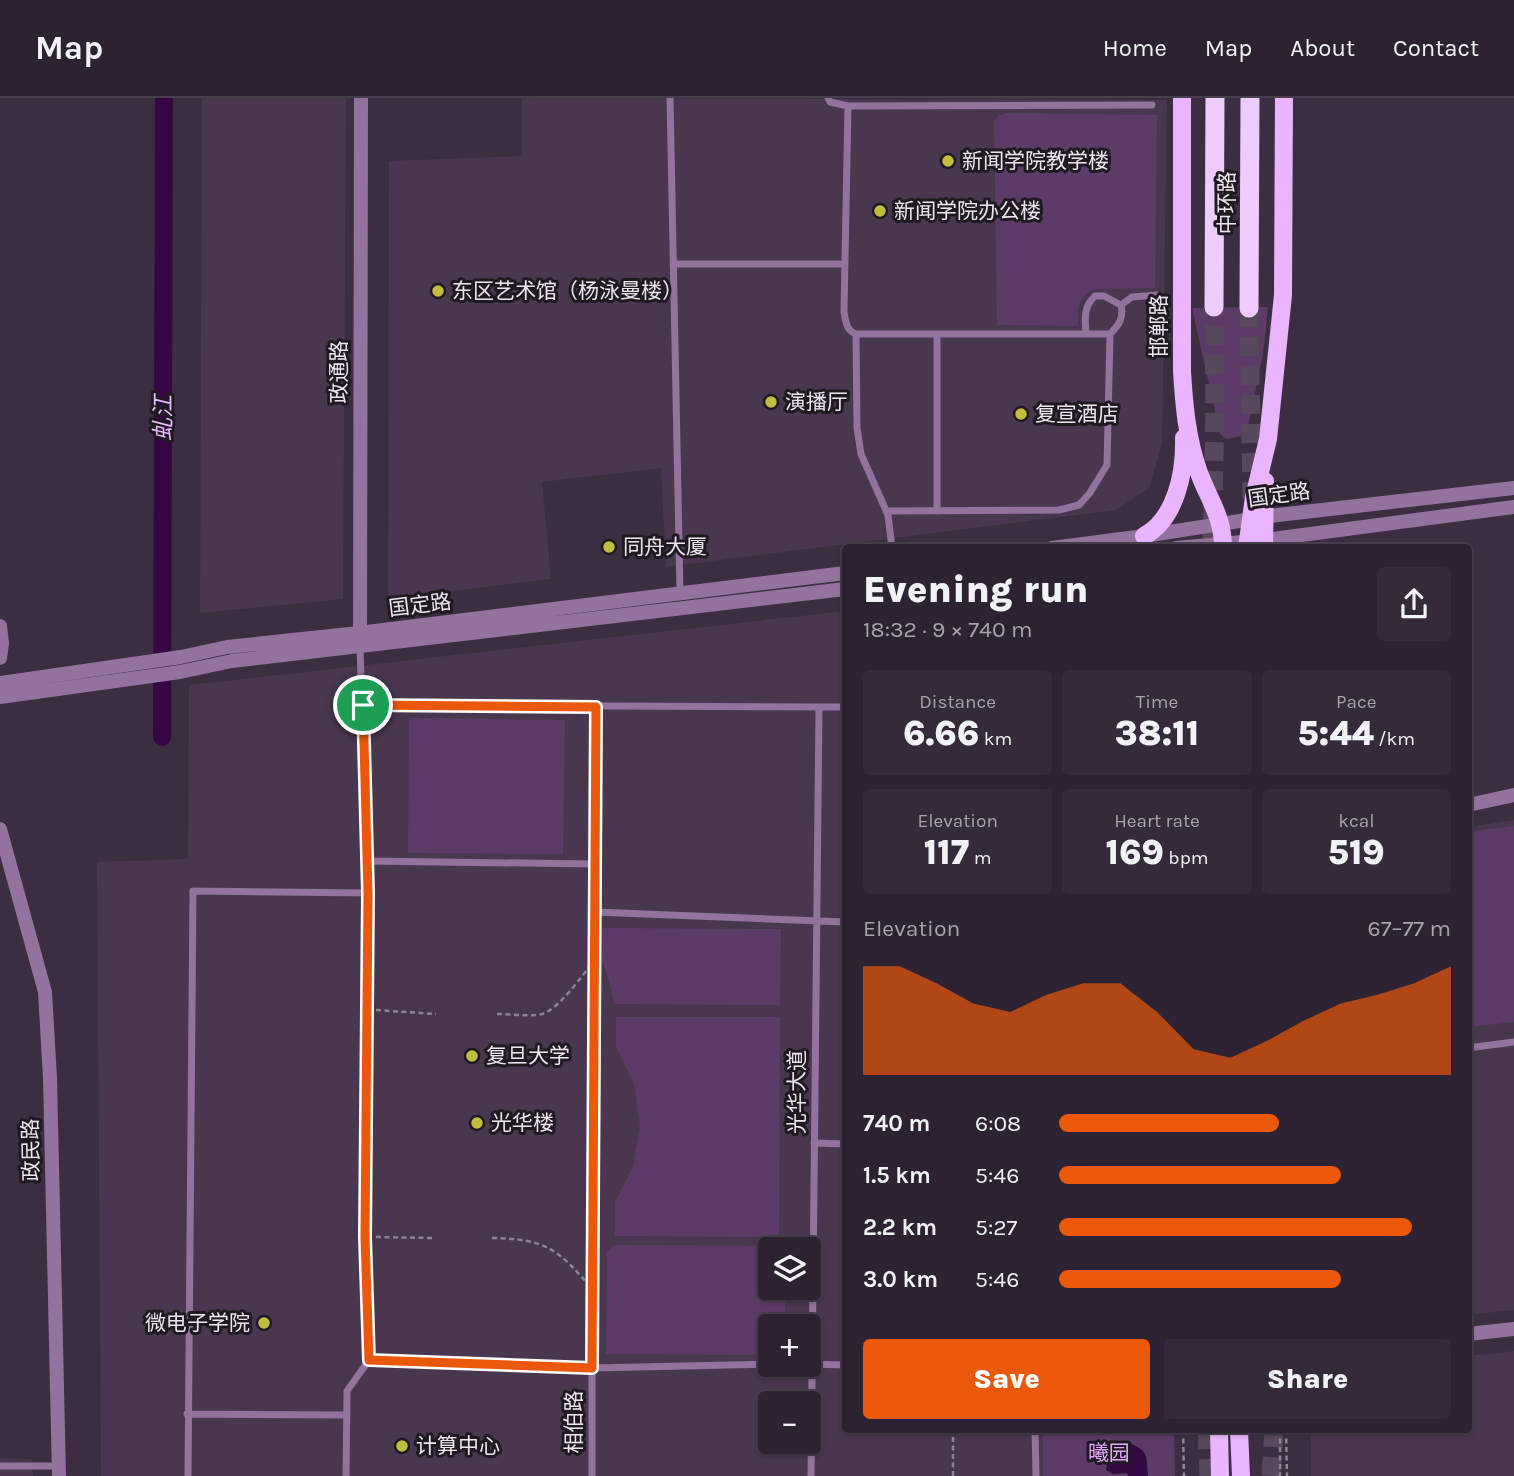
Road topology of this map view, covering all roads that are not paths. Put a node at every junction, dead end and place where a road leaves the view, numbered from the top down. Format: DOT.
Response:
graph roads {
  1 [pos="362,98"];
  2 [pos="670,98"];
  3 [pos="828,98"];
  4 [pos="1182,98"];
  5 [pos="1215,98"];
  6 [pos="1250,98"];
  7 [pos="1284,98"];
  8 [pos="1152,105"];
  9 [pos="848,106"];
  10 [pos="673,264"];
  11 [pos="845,264"];
  12 [pos="1157,295"];
  13 [pos="1121,305"];
  14 [pos="1214,307"];
  15 [pos="1249,308"];
  16 [pos="856,334"];
  17 [pos="937,334"];
  18 [pos="1086,334"];
  19 [pos="1110,334"];
  20 [pos="1184,407"];
  21 [pos="1514,488"];
  22 [pos="1514,507"];
  23 [pos="886,511"];
  24 [pos="937,511"];
  25 [pos="1257,518"];
  26 [pos="1222,525"];
  27 [pos="1144,536"];
  28 [pos="891,544"];
  29 [pos="1083,544"];
  30 [pos="1223,544"];
  31 [pos="1255,544"];
  32 [pos="842,573"];
  33 [pos="842,589"];
  34 [pos="680,593"];
  35 [pos="0,626"];
  36 [pos="360,640"];
  37 [pos="0,658"];
  38 [pos="135,670"];
  39 [pos="0,683"];
  40 [pos="0,697"];
  41 [pos="363,705"];
  42 [pos="596,707"];
  43 [pos="819,707"];
  44 [pos="842,707"];
  45 [pos="1514,795"];
  46 [pos="1472,804"];
  47 [pos="0,830"];
  48 [pos="367,861"];
  49 [pos="594,864"];
  50 [pos="368,893"];
  51 [pos="816,921"];
  52 [pos="842,922"];
  53 [pos="1514,1042"];
  54 [pos="1472,1047"];
  55 [pos="814,1143"];
  56 [pos="842,1144"];
  57 [pos="811,1314"];
  58 [pos="1514,1329"];
  59 [pos="1472,1334"];
  60 [pos="369,1360"];
  61 [pos="758,1364"];
  62 [pos="821,1364"];
  63 [pos="842,1364"];
  64 [pos="592,1368"];
  65 [pos="810,1377"];
  66 [pos="187,1413"];
  67 [pos="346,1415"];
  68 [pos="1035,1433"];
  69 [pos="1219,1433"];
  70 [pos="1239,1433"];
  71 [pos="0,1466"];
  72 [pos="59,1471"];
  73 [pos="188,1476"];
  74 [pos="346,1476"];
  75 [pos="592,1476"];
  76 [pos="811,1476"];
  77 [pos="1036,1476"];
  78 [pos="1220,1476"];
  79 [pos="1241,1476"];
  1 -- 36 [label="street, 政通路"];
  2 -- 10 [label="lane"];
  3 -- 9 [label="lane"];
  4 -- 20 [label="main road, 邯郸路"];
  5 -- 14 [label="highway, 中环路"];
  6 -- 15 [label="highway, 中环路"];
  7 -- 25 [label="main road"];
  8 -- 9 [label="lane"];
  9 -- 11 [label="lane"];
  10 -- 11 [label="lane"];
  10 -- 34 [label="lane"];
  11 -- 16 [label="lane"];
  12 -- 13 [label="lane"];
  13 -- 18 [label="lane"];
  13 -- 19 [label="lane"];
  16 -- 17 [label="lane"];
  16 -- 23 [label="lane"];
  17 -- 18 [label="lane"];
  17 -- 24 [label="lane"];
  18 -- 19 [label="lane"];
  19 -- 24 [label="lane"];
  20 -- 26 [label="main road, 邯郸路"];
  20 -- 27 [label="main road"];
  21 -- 25 [label="street, 国定路"];
  22 -- 31 [label="street, 国定路"];
  23 -- 24 [label="lane"];
  23 -- 28 [label="lane"];
  25 -- 26 [label="street, 国定路"];
  25 -- 31 [label="main road"];
  26 -- 27 [label="street, 国定路"];
  26 -- 30 [label="main road, 邯郸路"];
  27 -- 29 [label="street, 国定路"];
  32 -- 34 [label="street, 国定路"];
  33 -- 36 [label="street, 国定路"];
  34 -- 36 [label="street, 国定路"];
  35 -- 37 [label="street"];
  36 -- 38 [label="street, 国定路"];
  36 -- 38 [label="street, 国定路"];
  36 -- 41 [label="lane"];
  38 -- 39 [label="street, 国定路"];
  38 -- 40 [label="street, 国定路"];
  41 -- 42 [label="lane"];
  41 -- 48 [label="lane"];
  42 -- 43 [label="lane"];
  42 -- 49 [label="lane"];
  43 -- 44 [label="lane"];
  43 -- 51 [label="lane, 光华大道"];
  45 -- 46 [label="street"];
  47 -- 72 [label="street, 政民路"];
  48 -- 49 [label="lane"];
  48 -- 50 [label="lane"];
  49 -- 51 [label="lane"];
  50 -- 60 [label="lane"];
  50 -- 66 [label="lane"];
  51 -- 52 [label="lane"];
  51 -- 55 [label="lane, 光华大道"];
  53 -- 54 [label="lane"];
  55 -- 56 [label="lane"];
  55 -- 57 [label="lane, 光华大道"];
  58 -- 59 [label="street"];
  60 -- 64 [label="lane"];
  60 -- 67 [label="lane"];
  61 -- 64 [label="lane"];
  62 -- 63 [label="lane"];
  64 -- 75 [label="lane, 相伯路"];
  65 -- 76 [label="lane, 光华大道"];
  66 -- 67 [label="lane"];
  66 -- 73 [label="lane"];
  67 -- 74 [label="lane"];
  68 -- 77 [label="lane"];
  69 -- 78 [label="main road"];
  70 -- 79 [label="main road"];
  71 -- 72 [label="lane"];
}
